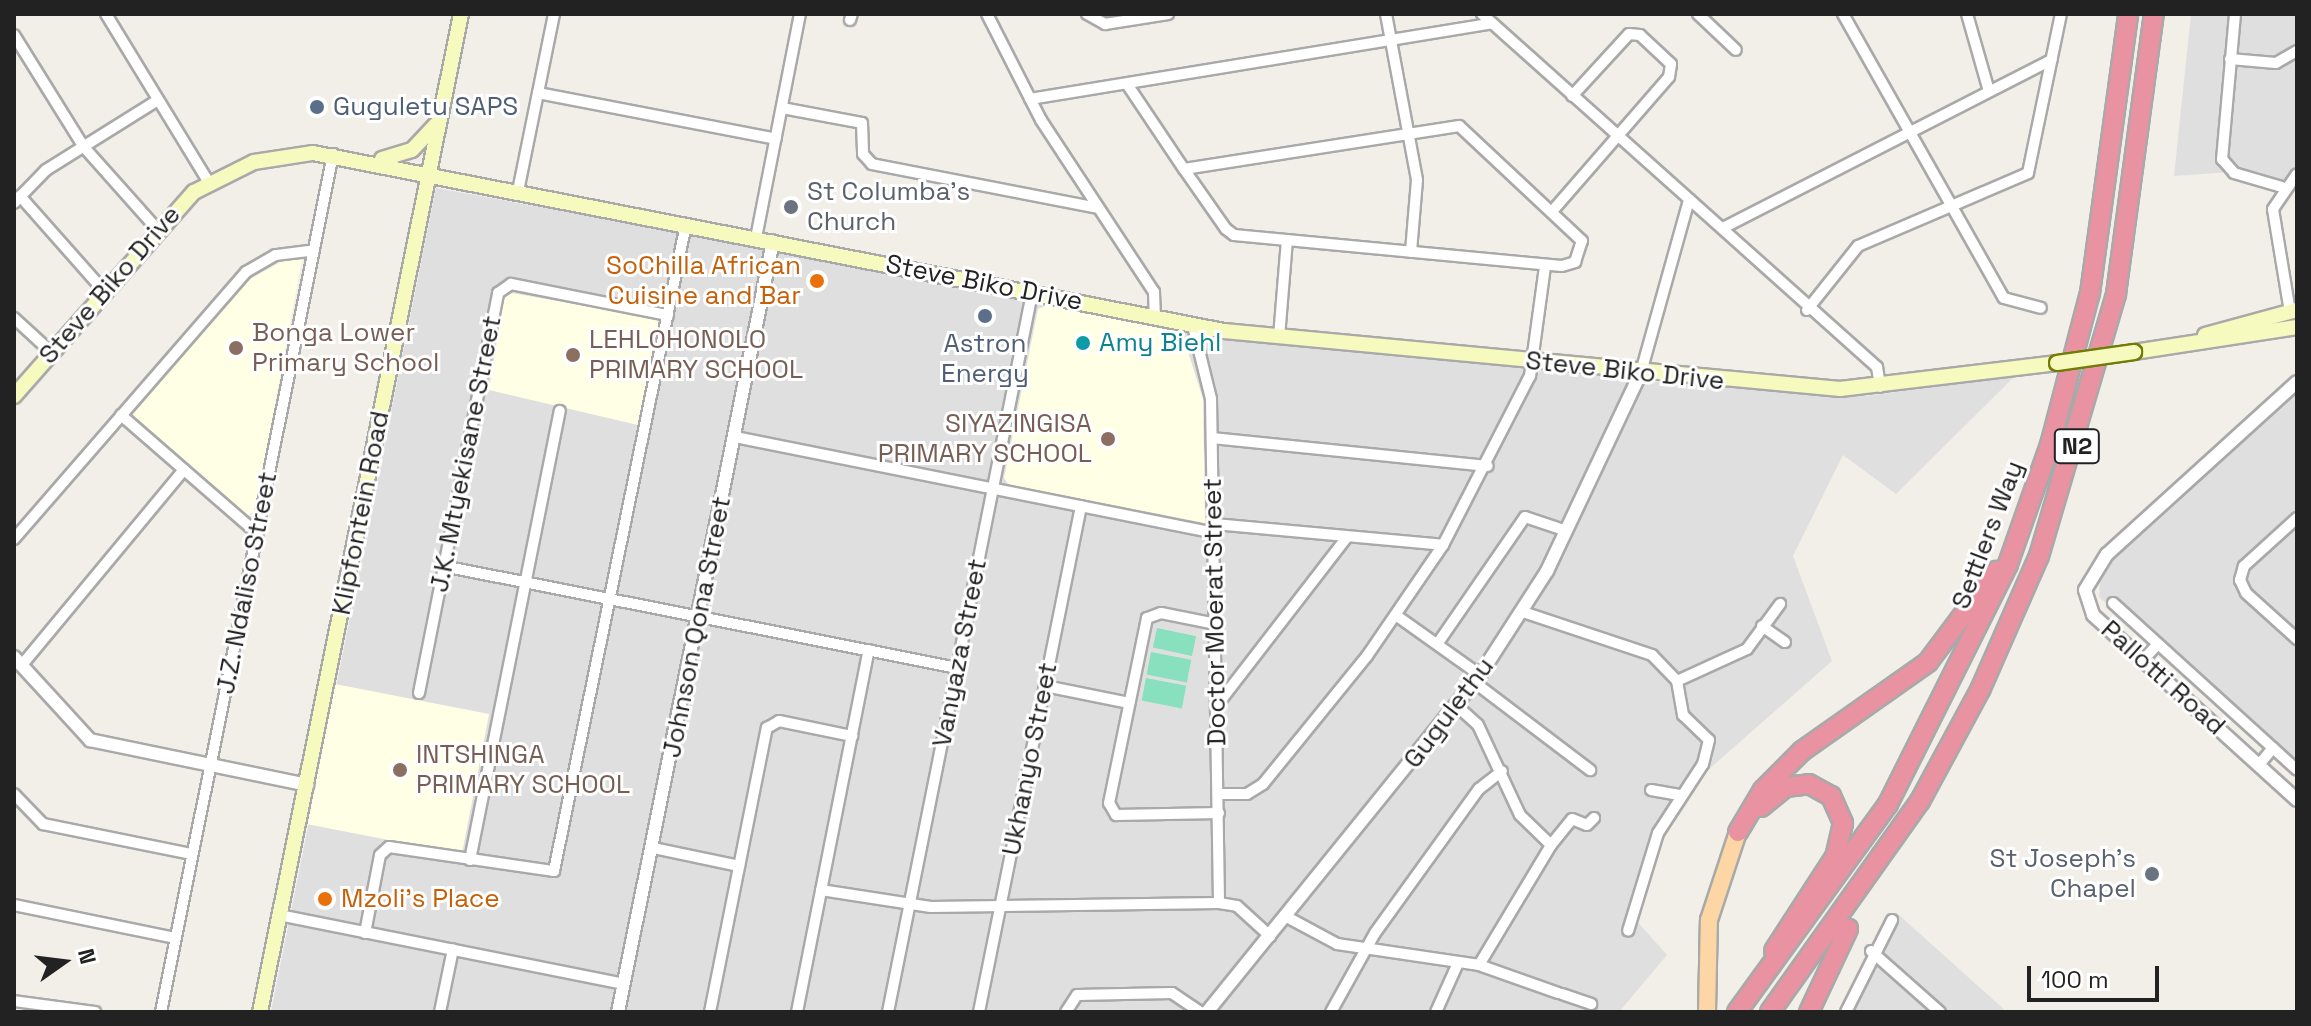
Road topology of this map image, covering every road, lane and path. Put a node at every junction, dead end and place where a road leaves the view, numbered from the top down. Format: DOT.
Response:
graph roads {
  1 [pos="106,14"];
  2 [pos="461,14"];
  3 [pos="554,14"];
  4 [pos="800,14"];
  5 [pos="987,14"];
  6 [pos="1087,14"];
  7 [pos="1168,14"];
  8 [pos="1386,14"];
  9 [pos="1482,14"];
  10 [pos="1698,14"];
  11 [pos="1843,14"];
  12 [pos="1967,14"];
  13 [pos="2061,14"];
  14 [pos="2128,14"];
  15 [pos="2154,14"];
  16 [pos="2235,14"];
  17 [pos="1492,23"];
  18 [pos="14,35"];
  19 [pos="1393,40"];
  20 [pos="1736,50"];
  21 [pos="2297,51"];
  22 [pos="2230,59"];
  23 [pos="2052,60"];
  24 [pos="1127,84"];
  25 [pos="1989,91"];
  26 [pos="538,93"];
  27 [pos="1572,96"];
  28 [pos="1030,99"];
  29 [pos="158,100"];
  30 [pos="782,108"];
  31 [pos="438,122"];
  32 [pos="1907,131"];
  33 [pos="1410,133"];
  34 [pos="1617,137"];
  35 [pos="776,139"];
  36 [pos="83,146"];
  37 [pos="333,154"];
  38 [pos="374,161"];
  39 [pos="1184,169"];
  40 [pos="428,171"];
  41 [pos="2297,174"];
  42 [pos="209,183"];
  43 [pos="2282,187"];
  44 [pos="518,191"];
  45 [pos="17,199"];
  46 [pos="1689,200"];
  47 [pos="1952,207"];
  48 [pos="1098,208"];
  49 [pos="1555,208"];
  50 [pos="686,224"];
  51 [pos="1723,228"];
  52 [pos="157,229"];
  53 [pos="757,233"];
  54 [pos="1287,240"];
  55 [pos="773,241"];
  56 [pos="314,250"];
  57 [pos="1411,252"];
  58 [pos="1545,266"];
  59 [pos="104,291"];
  60 [pos="1032,293"];
  61 [pos="2041,308"];
  62 [pos="1807,310"];
  63 [pos="2294,311"];
  64 [pos="668,315"];
  65 [pos="14,318"];
  66 [pos="1155,318"];
  67 [pos="1193,326"];
  68 [pos="2297,328"];
  69 [pos="1279,337"];
  70 [pos="2154,349"];
  71 [pos="50,351"];
  72 [pos="1534,361"];
  73 [pos="1640,376"];
  74 [pos="2068,382"];
  75 [pos="2297,382"];
  76 [pos="1880,387"];
  77 [pos="14,396"];
  78 [pos="560,411"];
  79 [pos="121,415"];
  80 [pos="735,437"];
  81 [pos="1212,438"];
  82 [pos="1488,466"];
  83 [pos="184,470"];
  84 [pos="993,489"];
  85 [pos="1081,506"];
  86 [pos="2295,523"];
  87 [pos="1214,529"];
  88 [pos="1567,531"];
  89 [pos="258,534"];
  90 [pos="1347,537"];
  91 [pos="14,539"];
  92 [pos="1443,545"];
  93 [pos="443,566"];
  94 [pos="528,583"];
  95 [pos="610,600"];
  96 [pos="2113,603"];
  97 [pos="1780,604"];
  98 [pos="1523,612"];
  99 [pos="1397,616"];
  100 [pos="700,617"];
  101 [pos="1216,624"];
  102 [pos="1762,626"];
  103 [pos="2297,639"];
  104 [pos="1785,642"];
  105 [pos="1438,643"];
  106 [pos="2158,644"];
  107 [pos="869,650"];
  108 [pos="2143,660"];
  109 [pos="16,666"];
  110 [pos="957,668"];
  111 [pos="1477,679"];
  112 [pos="1677,681"];
  113 [pos="1045,686"];
  114 [pos="419,693"];
  115 [pos="1129,703"];
  116 [pos="1218,704"];
  117 [pos="1457,706"];
  118 [pos="852,736"];
  119 [pos="2273,748"];
  120 [pos="2259,765"];
  121 [pos="211,766"];
  122 [pos="1590,770"];
  123 [pos="2297,770"];
  124 [pos="1502,771"];
  125 [pos="307,785"];
  126 [pos="1651,790"];
  127 [pos="1218,794"];
  128 [pos="1680,795"];
  129 [pos="15,798"];
  130 [pos="2297,800"];
  131 [pos="1219,813"];
  132 [pos="1594,818"];
  133 [pos="1903,828"];
  134 [pos="1738,832"];
  135 [pos="1551,845"];
  136 [pos="653,848"];
  137 [pos="192,854"];
  138 [pos="470,860"];
  139 [pos="739,866"];
  140 [pos="821,890"];
  141 [pos="1219,903"];
  142 [pos="14,905"];
  143 [pos="910,906"];
  144 [pos="1000,906"];
  145 [pos="279,915"];
  146 [pos="1285,916"];
  147 [pos="1892,920"];
  148 [pos="1628,931"];
  149 [pos="365,933"];
  150 [pos="1270,936"];
  151 [pos="175,938"];
  152 [pos="453,949"];
  153 [pos="1365,949"];
  154 [pos="1871,951"];
  155 [pos="1458,963"];
  156 [pos="1479,965"];
  157 [pos="624,984"];
  158 [pos="14,1001"];
  159 [pos="1591,1004"];
  160 [pos="95,1012"];
  161 [pos="161,1012"];
  162 [pos="260,1012"];
  163 [pos="440,1012"];
  164 [pos="618,1012"];
  165 [pos="710,1012"];
  166 [pos="797,1012"];
  167 [pos="888,1012"];
  168 [pos="979,1012"];
  169 [pos="1066,1012"];
  170 [pos="1200,1012"];
  171 [pos="1207,1012"];
  172 [pos="1332,1012"];
  173 [pos="1436,1012"];
  174 [pos="1707,1012"];
  175 [pos="1736,1012"];
  176 [pos="1770,1012"];
  177 [pos="1809,1012"];
  178 [pos="1846,1012"];
  179 [pos="1940,1012"];
  1 -- 29 [label="street"];
  2 -- 31 [label="main road, Klipfontein Road"];
  3 -- 26 [label="street"];
  4 -- 30 [label="street"];
  5 -- 28 [label="street"];
  6 -- 7 [label="street"];
  8 -- 19 [label="street"];
  9 -- 17 [label="street"];
  10 -- 20 [label="street"];
  11 -- 32 [label="street"];
  12 -- 25 [label="street"];
  13 -- 23 [label="street"];
  14 -- 74 [label="highway, Settlers Way / N2"];
  15 -- 133 [label="highway, Settlers Way / N2"];
  16 -- 22 [label="street"];
  17 -- 19 [label="street"];
  17 -- 27 [label="street"];
  18 -- 36 [label="street"];
  19 -- 24 [label="street"];
  19 -- 33 [label="street"];
  21 -- 22 [label="street"];
  22 -- 43 [label="street"];
  23 -- 25 [label="street"];
  23 -- 47 [label="street"];
  24 -- 28 [label="street"];
  24 -- 39 [label="street"];
  25 -- 32 [label="street"];
  26 -- 35 [label="street"];
  26 -- 44 [label="street"];
  27 -- 34 [label="street"];
  27 -- 34 [label="street"];
  28 -- 48 [label="street"];
  29 -- 36 [label="street"];
  29 -- 42 [label="street"];
  30 -- 35 [label="street"];
  30 -- 48 [label="street"];
  31 -- 38 [label="main road"];
  31 -- 40 [label="main road, Klipfontein Road"];
  32 -- 47 [label="street"];
  32 -- 51 [label="street"];
  33 -- 39 [label="street"];
  33 -- 49 [label="street"];
  33 -- 57 [label="street"];
  34 -- 46 [label="street"];
  34 -- 49 [label="street"];
  35 -- 53 [label="street"];
  36 -- 45 [label="street"];
  36 -- 52 [label="street"];
  37 -- 38 [label="main road, Steve Biko Drive"];
  37 -- 42 [label="main road, Steve Biko Drive"];
  37 -- 56 [label="street, J.Z. Ndaliso Street"];
  38 -- 40 [label="main road, Steve Biko Drive"];
  39 -- 54 [label="street"];
  40 -- 44 [label="main road, Steve Biko Drive"];
  40 -- 125 [label="main road, Klipfontein Road"];
  41 -- 43 [label="street"];
  42 -- 52 [label="main road, Steve Biko Drive"];
  43 -- 63 [label="street"];
  44 -- 50 [label="main road, Steve Biko Drive"];
  45 -- 59 [label="street"];
  46 -- 51 [label="street"];
  46 -- 73 [label="street"];
  47 -- 61 [label="street"];
  47 -- 62 [label="street"];
  48 -- 66 [label="street"];
  49 -- 58 [label="street"];
  50 -- 53 [label="main road, Steve Biko Drive"];
  50 -- 64 [label="street"];
  51 -- 62 [label="street"];
  52 -- 59 [label="main road, Steve Biko Drive"];
  53 -- 55 [label="main road, Steve Biko Drive"];
  54 -- 57 [label="street"];
  54 -- 69 [label="street"];
  55 -- 60 [label="main road, Steve Biko Drive"];
  55 -- 80 [label="street, Johnson Qona Street"];
  56 -- 79 [label="street"];
  56 -- 89 [label="street, J.Z. Ndaliso Street"];
  57 -- 58 [label="street"];
  58 -- 72 [label="street"];
  59 -- 71 [label="main road, Steve Biko Drive"];
  60 -- 66 [label="main road, Steve Biko Drive"];
  60 -- 84 [label="street, Vanyaza Street"];
  62 -- 76 [label="street"];
  63 -- 68 [label="street"];
  63 -- 70 [label="main road"];
  64 -- 93 [label="street, J.K. Mtyekisane Street"];
  64 -- 95 [label="street"];
  65 -- 71 [label="street"];
  66 -- 67 [label="main road, Steve Biko Drive"];
  67 -- 69 [label="main road, Steve Biko Drive"];
  67 -- 81 [label="street, Doctor Moerat Street"];
  68 -- 70 [label="main road"];
  69 -- 72 [label="main road, Steve Biko Drive"];
  70 -- 76 [label="main road, Steve Biko Drive, bridge"];
  71 -- 77 [label="main road, Steve Biko Drive"];
  72 -- 73 [label="main road, Steve Biko Drive"];
  72 -- 82 [label="street"];
  73 -- 76 [label="main road, Steve Biko Drive"];
  73 -- 88 [label="street, Gugulethu"];
  74 -- 134 [label="highway"];
  74 -- 175 [label="highway, Settlers Way / N2"];
  75 -- 108 [label="street, Pallotti Road"];
  78 -- 94 [label="street"];
  79 -- 83 [label="street"];
  79 -- 91 [label="street"];
  80 -- 84 [label="street"];
  80 -- 100 [label="street, Johnson Qona Street"];
  81 -- 82 [label="street"];
  81 -- 87 [label="street, Doctor Moerat Street"];
  82 -- 92 [label="street"];
  83 -- 89 [label="street"];
  83 -- 109 [label="street"];
  84 -- 85 [label="street"];
  84 -- 110 [label="street, Vanyaza Street"];
  85 -- 87 [label="street"];
  85 -- 113 [label="street, Ukhanyo Street"];
  86 -- 103 [label="street"];
  87 -- 90 [label="street"];
  87 -- 101 [label="street, Doctor Moerat Street"];
  88 -- 98 [label="street, Gugulethu"];
  88 -- 105 [label="street"];
  89 -- 121 [label="street, J.Z. Ndaliso Street"];
  90 -- 92 [label="street"];
  90 -- 116 [label="street"];
  92 -- 99 [label="street"];
  93 -- 94 [label="street"];
  93 -- 114 [label="street, J.K. Mtyekisane Street"];
  94 -- 95 [label="street"];
  94 -- 138 [label="street"];
  95 -- 100 [label="street"];
  95 -- 138 [label="street"];
  96 -- 106 [label="street, Pallotti Road"];
  97 -- 102 [label="street"];
  98 -- 111 [label="street, Gugulethu"];
  98 -- 112 [label="street"];
  99 -- 105 [label="street"];
  99 -- 127 [label="street"];
  100 -- 107 [label="street"];
  100 -- 136 [label="street, Johnson Qona Street"];
  101 -- 115 [label="street"];
  101 -- 116 [label="street, Doctor Moerat Street"];
  102 -- 104 [label="street"];
  102 -- 112 [label="street"];
  105 -- 111 [label="street"];
  106 -- 108 [label="street"];
  106 -- 119 [label="street, Pallotti Road"];
  107 -- 110 [label="street"];
  107 -- 118 [label="street"];
  108 -- 120 [label="street, Pallotti Road"];
  109 -- 121 [label="street"];
  110 -- 143 [label="street, Vanyaza Street"];
  111 -- 117 [label="street, Gugulethu"];
  111 -- 122 [label="street"];
  112 -- 128 [label="street"];
  113 -- 115 [label="street"];
  113 -- 144 [label="street, Ukhanyo Street"];
  115 -- 131 [label="street"];
  116 -- 127 [label="street, Doctor Moerat Street"];
  117 -- 124 [label="street"];
  117 -- 146 [label="street, Gugulethu"];
  118 -- 139 [label="street"];
  118 -- 140 [label="street"];
  119 -- 120 [label="street"];
  119 -- 123 [label="street, Pallotti Road"];
  120 -- 130 [label="street, Pallotti Road"];
  121 -- 125 [label="street"];
  121 -- 137 [label="street, J.Z. Ndaliso Street"];
  124 -- 135 [label="street"];
  124 -- 153 [label="street"];
  125 -- 145 [label="main road, Klipfontein Road"];
  126 -- 128 [label="street"];
  127 -- 131 [label="street, Doctor Moerat Street"];
  128 -- 148 [label="street"];
  129 -- 137 [label="street"];
  131 -- 141 [label="street, Doctor Moerat Street"];
  132 -- 135 [label="street"];
  133 -- 176 [label="highway, Settlers Way / N2"];
  133 -- 177 [label="highway"];
  134 -- 174 [label="main road"];
  134 -- 175 [label="highway"];
  135 -- 156 [label="street"];
  136 -- 139 [label="street"];
  136 -- 157 [label="street, Johnson Qona Street"];
  137 -- 151 [label="street, J.Z. Ndaliso Street"];
  138 -- 149 [label="street"];
  139 -- 165 [label="street"];
  140 -- 143 [label="street"];
  140 -- 166 [label="street"];
  141 -- 144 [label="street"];
  141 -- 150 [label="street"];
  142 -- 151 [label="street"];
  143 -- 144 [label="street"];
  143 -- 167 [label="street, Vanyaza Street"];
  144 -- 168 [label="street, Ukhanyo Street"];
  145 -- 149 [label="street"];
  145 -- 162 [label="main road, Klipfontein Road"];
  146 -- 150 [label="street, Gugulethu"];
  146 -- 153 [label="street"];
  147 -- 154 [label="street"];
  149 -- 152 [label="street"];
  150 -- 171 [label="street, Gugulethu"];
  151 -- 161 [label="street, J.Z. Ndaliso Street"];
  152 -- 157 [label="street"];
  152 -- 163 [label="street"];
  153 -- 155 [label="street"];
  153 -- 172 [label="street"];
  154 -- 178 [label="street"];
  154 -- 179 [label="street"];
  155 -- 156 [label="street"];
  155 -- 173 [label="street"];
  156 -- 159 [label="street"];
  157 -- 164 [label="street, Johnson Qona Street"];
  158 -- 160 [label="street"];
  169 -- 170 [label="street"];
}
